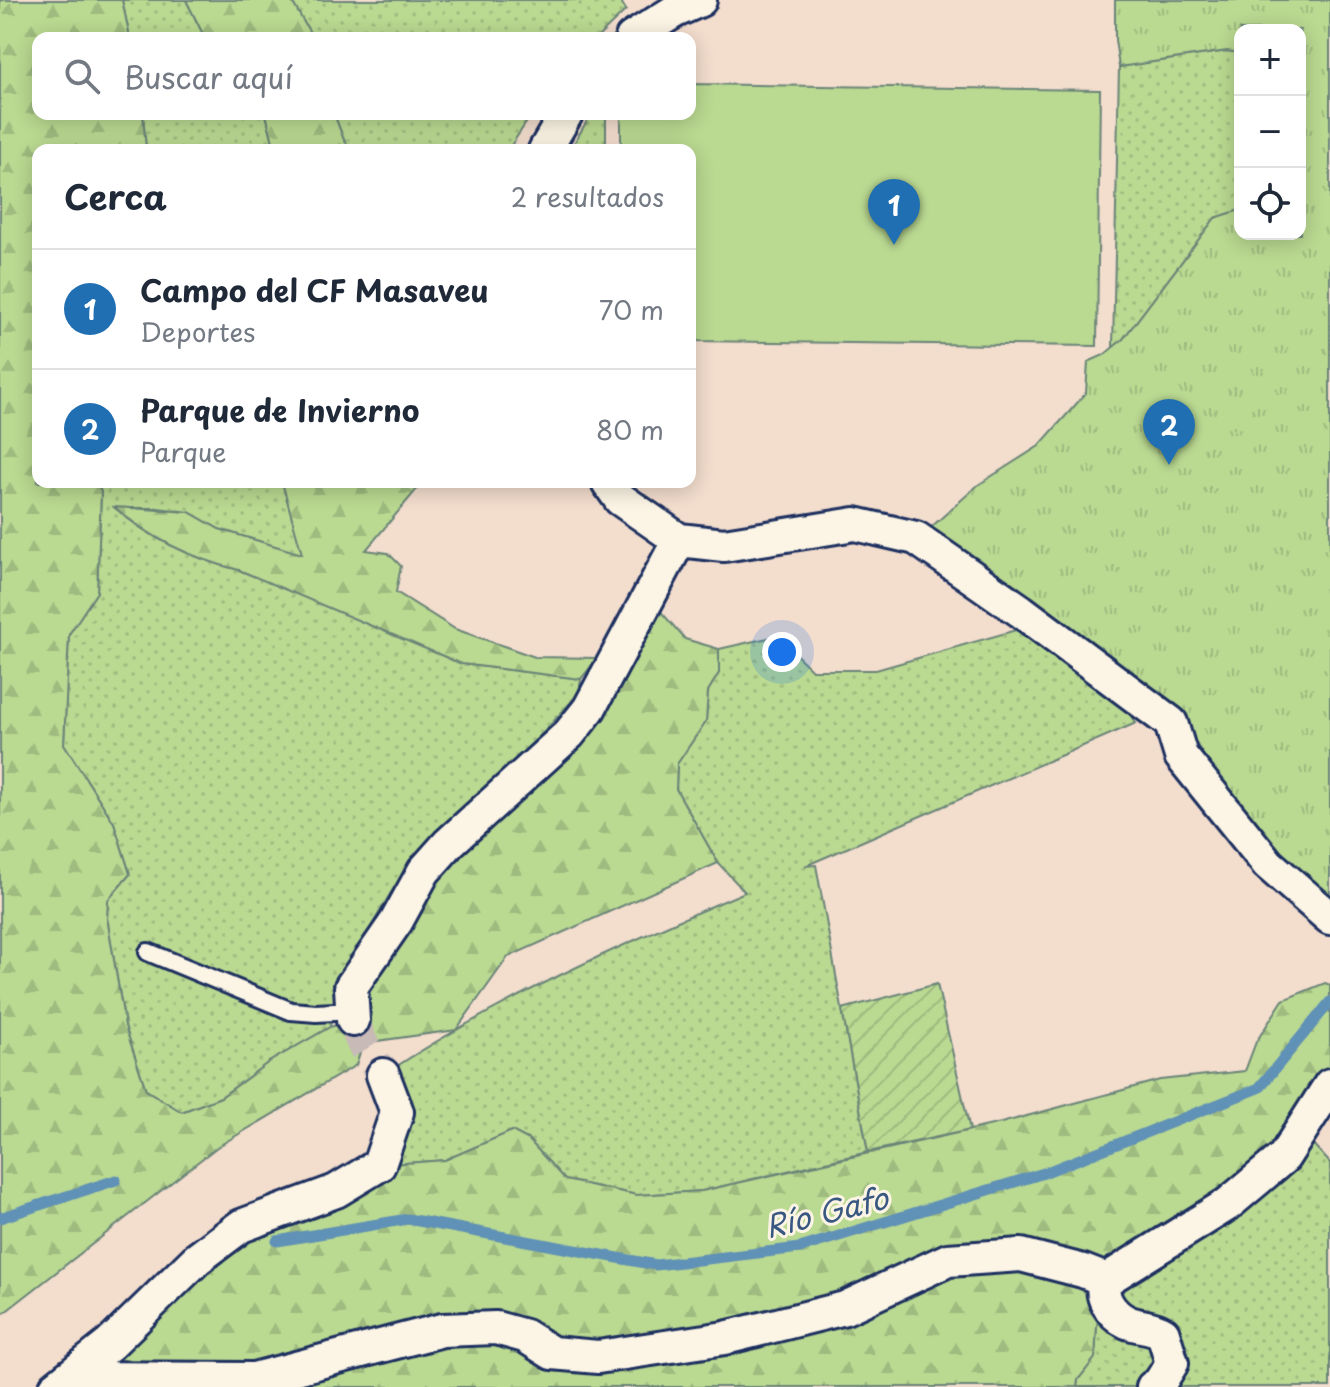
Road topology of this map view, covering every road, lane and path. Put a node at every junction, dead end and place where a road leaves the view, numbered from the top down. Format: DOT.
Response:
graph roads {
  1 [pos="700,0"];
  2 [pos="642,32"];
  3 [pos="562,120"];
  4 [pos="548,144"];
  5 [pos="612,488"];
  6 [pos="679,540"];
  7 [pos="1330,918"];
  8 [pos="148,952"];
  9 [pos="353,1016"];
  10 [pos="383,1075"];
  11 [pos="1330,1085"];
  12 [pos="1106,1280"];
  13 [pos="62,1382"];
  14 [pos="269,1383"];
  15 [pos="1153,1387"];
  1 -- 2 [label="street"];
  3 -- 4 [label="street"];
  5 -- 6 [label="street"];
  6 -- 7 [label="street"];
  6 -- 9 [label="street"];
  8 -- 9 [label="lane"];
  10 -- 13 [label="street"];
  11 -- 12 [label="street"];
  12 -- 14 [label="street"];
  12 -- 15 [label="street"];
  13 -- 14 [label="street"];
}
